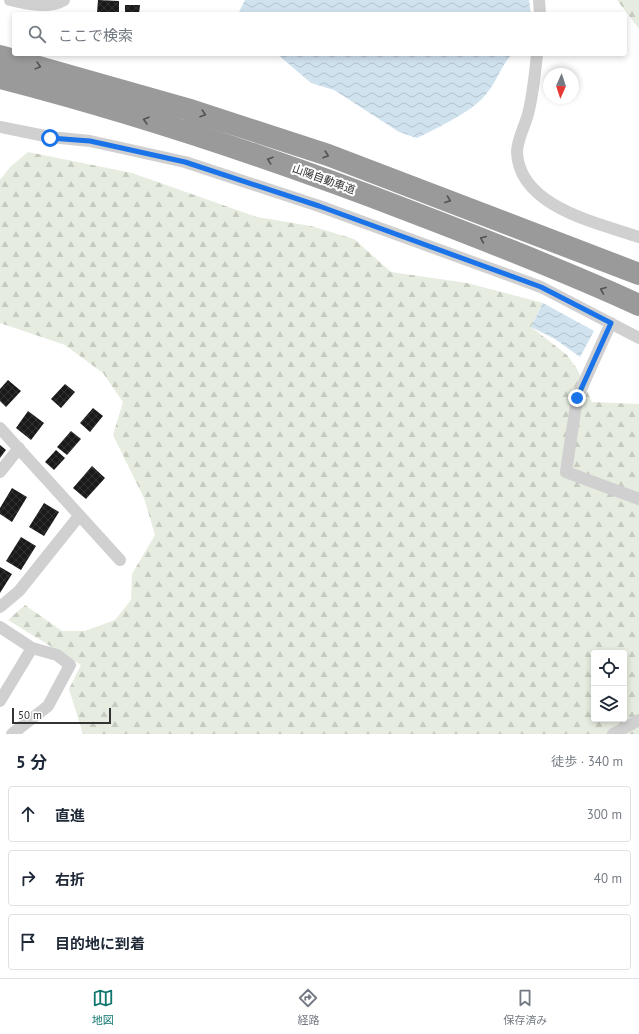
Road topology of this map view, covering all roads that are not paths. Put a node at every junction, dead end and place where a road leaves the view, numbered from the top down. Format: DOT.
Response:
graph roads {
  1 [pos="10,0"];
  2 [pos="64,0"];
  3 [pos="539,0"];
  4 [pos="540,12"];
  5 [pos="0,56"];
  6 [pos="537,56"];
  7 [pos="0,78"];
  8 [pos="0,127"];
  9 [pos="639,237"];
  10 [pos="639,274"];
  11 [pos="639,305"];
  12 [pos="611,323"];
  13 [pos="639,338"];
  14 [pos="0,428"];
  15 [pos="19,448"];
  16 [pos="0,472"];
  17 [pos="639,499"];
  18 [pos="80,516"];
  19 [pos="120,560"];
  20 [pos="0,607"];
  21 [pos="0,627"];
  22 [pos="32,648"];
  23 [pos="0,701"];
  24 [pos="639,720"];
  25 [pos="12,734"];
  26 [pos="614,734"];
  1 -- 2 [label="street"];
  3 -- 4 [label="street"];
  5 -- 10 [label="highway, 山陽自動車道, one-way"];
  6 -- 9 [label="street"];
  11 -- 7 [label="highway, 山陽自動車道, one-way"];
  8 -- 12 [label="street"];
  12 -- 13 [label="street"];
  12 -- 17 [label="street"];
  14 -- 15 [label="street"];
  15 -- 16 [label="street"];
  15 -- 18 [label="street"];
  18 -- 19 [label="street"];
  18 -- 20 [label="street"];
  21 -- 22 [label="street"];
  22 -- 23 [label="street"];
  22 -- 25 [label="street"];
  24 -- 26 [label="street"];
}
